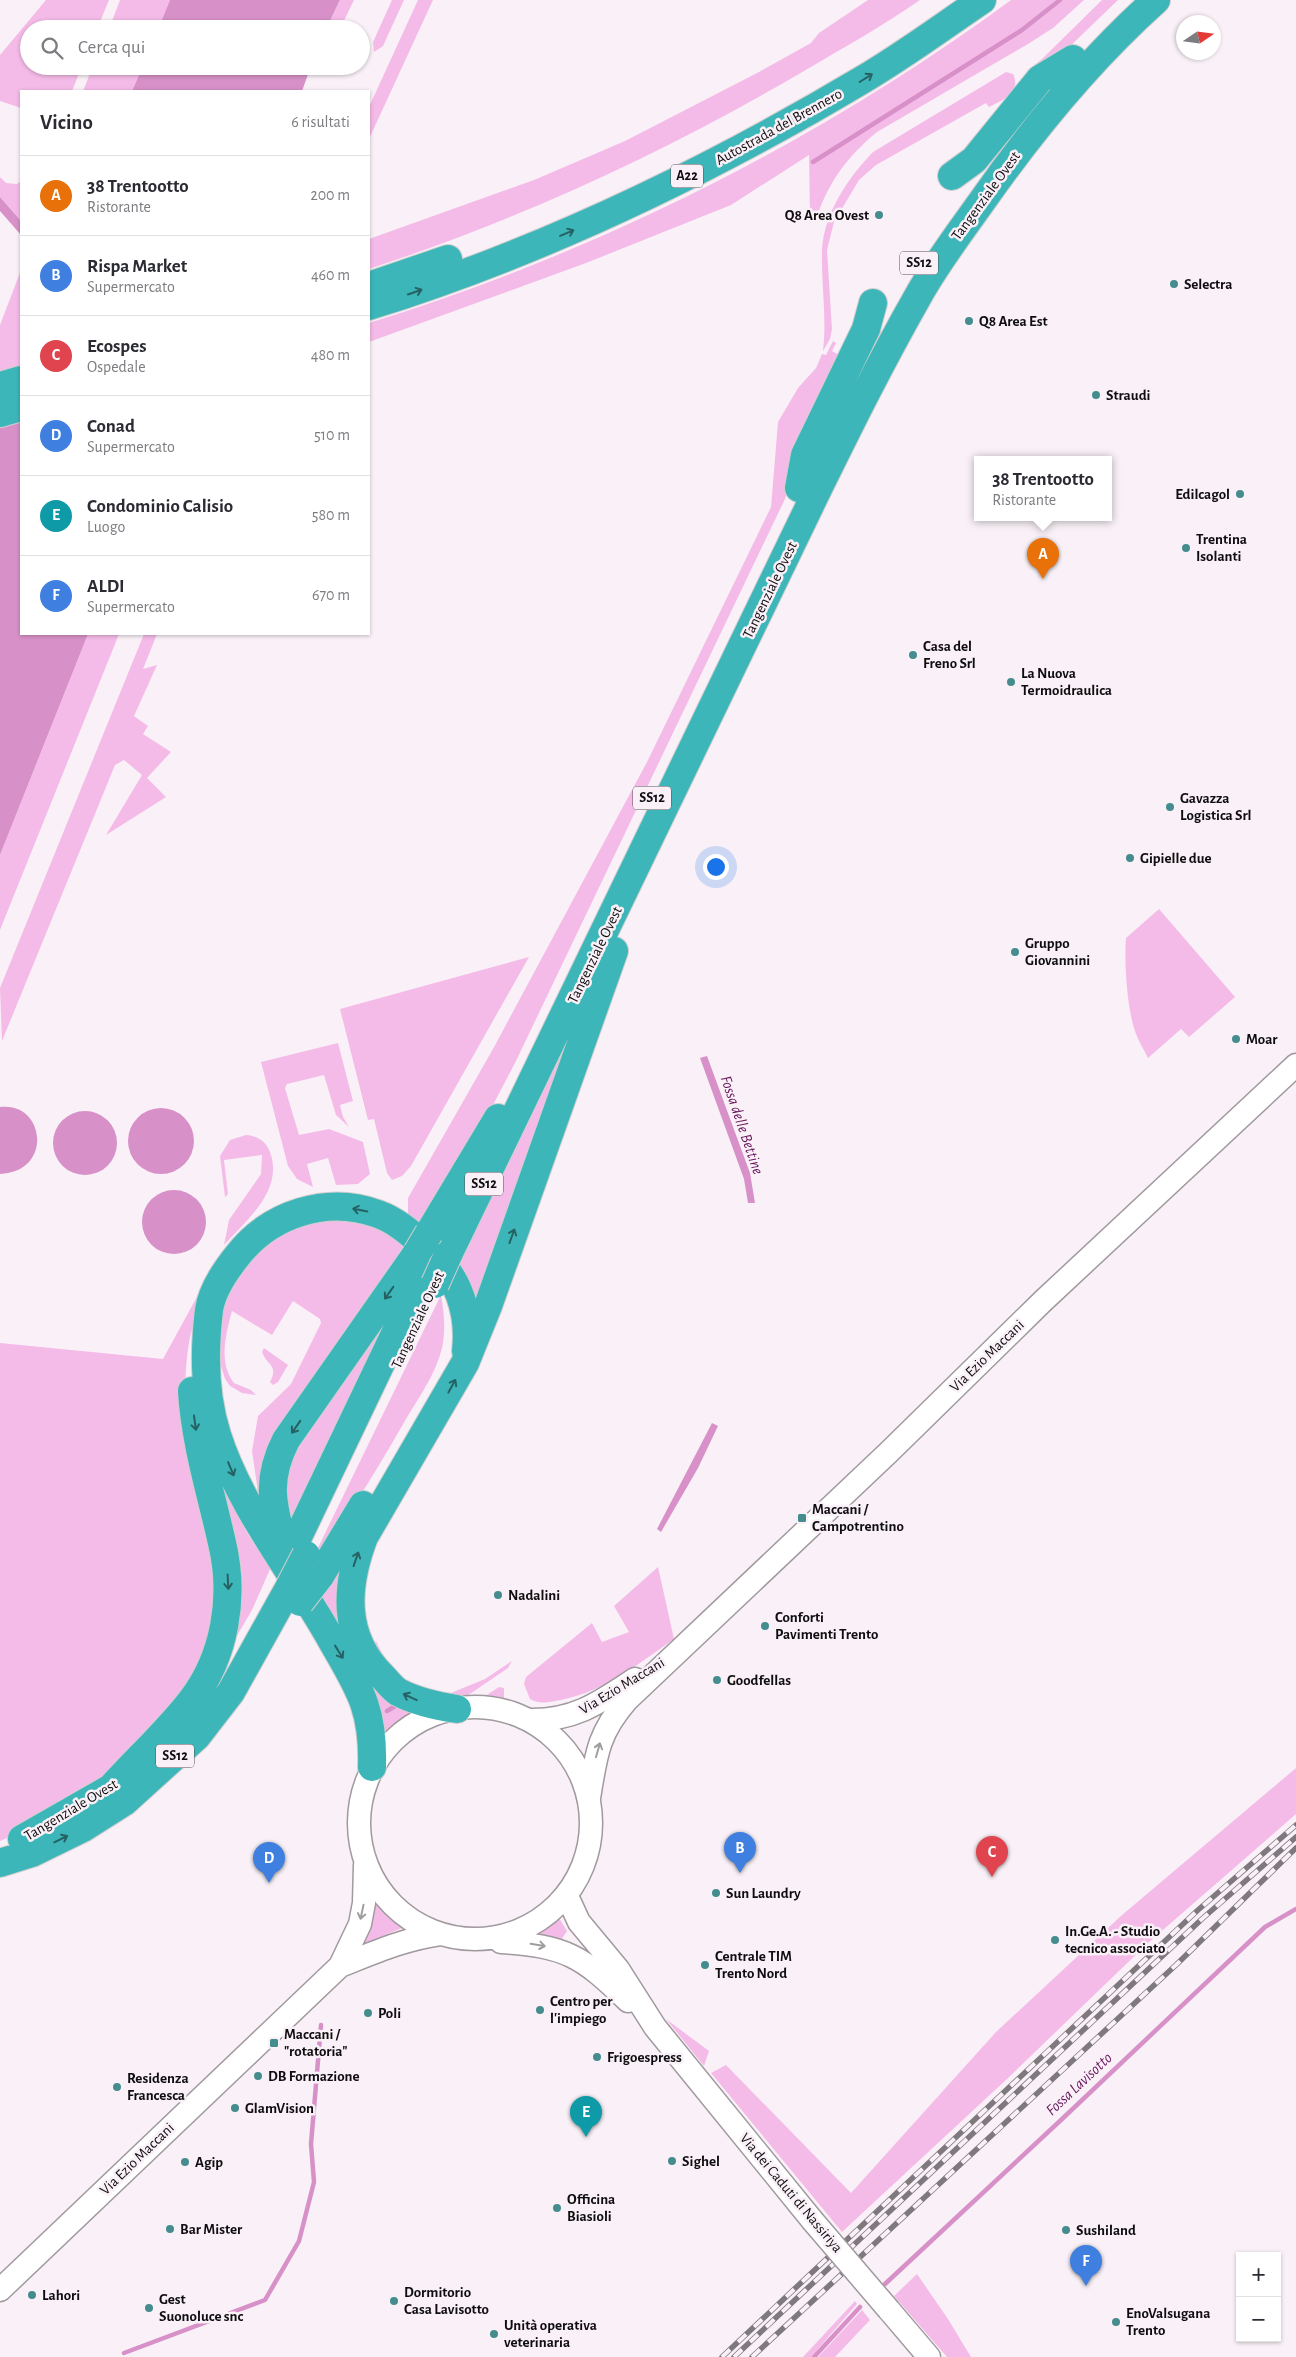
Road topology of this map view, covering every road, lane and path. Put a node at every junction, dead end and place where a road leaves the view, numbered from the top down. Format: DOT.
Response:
graph roads {
  1 [pos="950,0"];
  2 [pos="982,0"];
  3 [pos="1133,0"];
  4 [pos="1156,0"];
  5 [pos="1072,73"];
  6 [pos="952,176"];
  7 [pos="968,253"];
  8 [pos="370,286"];
  9 [pos="873,302"];
  10 [pos="370,306"];
  11 [pos="898,374"];
  12 [pos="20,380"];
  13 [pos="0,386"];
  14 [pos="20,407"];
  15 [pos="0,413"];
  16 [pos="806,493"];
  17 [pos="686,765"];
  18 [pos="1296,1065"];
  19 [pos="433,1256"];
  20 [pos="209,1307"];
  21 [pos="465,1363"];
  22 [pos="298,1572"];
  23 [pos="680,1650"];
  24 [pos="457,1709"];
  25 [pos="532,1720"];
  26 [pos="372,1767"];
  27 [pos="111,1788"];
  28 [pos="589,1798"];
  29 [pos="0,1847"];
  30 [pos="0,1863"];
  31 [pos="365,1863"];
  32 [pos="561,1902"];
  33 [pos="441,1934"];
  34 [pos="477,1941"];
  35 [pos="340,1966"];
  36 [pos="655,2027"];
  37 [pos="0,2290"];
  38 [pos="929,2357"];
  1 -- 8 [label="highway, Autostrada del Brennero / A22"];
  10 -- 2 [label="highway, Autostrada del Brennero / A22, one-way"];
  3 -- 5 [label="highway, Tangenziale Ovest / SS12"];
  4 -- 5 [label="highway, Tangenziale Ovest / SS12"];
  5 -- 6 [label="highway"];
  5 -- 7 [label="highway"];
  5 -- 16 [label="highway, Tangenziale Ovest / SS12"];
  9 -- 16 [label="highway"];
  11 -- 16 [label="highway"];
  12 -- 13 [label="highway"];
  14 -- 15 [label="highway"];
  16 -- 17 [label="highway, Tangenziale Ovest / SS12"];
  16 -- 19 [label="highway, Tangenziale Ovest / SS12"];
  17 -- 19 [label="highway, Tangenziale Ovest / SS12"];
  21 -- 17 [label="highway, one-way"];
  18 -- 23 [label="street, Via Ezio Maccani"];
  19 -- 20 [label="highway, one-way"];
  19 -- 21 [label="highway"];
  19 -- 22 [label="highway, Tangenziale Ovest / SS12"];
  19 -- 22 [label="highway"];
  19 -- 22 [label="highway, one-way"];
  20 -- 22 [label="highway, one-way"];
  20 -- 27 [label="highway, one-way"];
  24 -- 21 [label="highway, one-way"];
  22 -- 26 [label="highway, one-way"];
  22 -- 27 [label="highway, Tangenziale Ovest / SS12"];
  30 -- 22 [label="highway, Tangenziale Ovest / SS12, one-way"];
  23 -- 25 [label="street, Via Ezio Maccani"];
  28 -- 23 [label="street, Via Ezio Maccani, one-way"];
  24 -- 25 [label="street"];
  24 -- 26 [label="street"];
  25 -- 28 [label="street"];
  26 -- 31 [label="street"];
  27 -- 29 [label="highway, Tangenziale Ovest / SS12"];
  28 -- 32 [label="street"];
  31 -- 33 [label="street"];
  31 -- 35 [label="street, Via Ezio Maccani, one-way"];
  32 -- 34 [label="street"];
  32 -- 36 [label="street, Via dei Caduti di Nassiriya"];
  33 -- 34 [label="street, Via dei Caduti di Nassiriya"];
  33 -- 35 [label="street, Via Ezio Maccani"];
  34 -- 36 [label="street, Via dei Caduti di Nassiriya, one-way"];
  35 -- 37 [label="street, Via Ezio Maccani"];
  36 -- 38 [label="street, Via dei Caduti di Nassiriya, bridge"];
}
